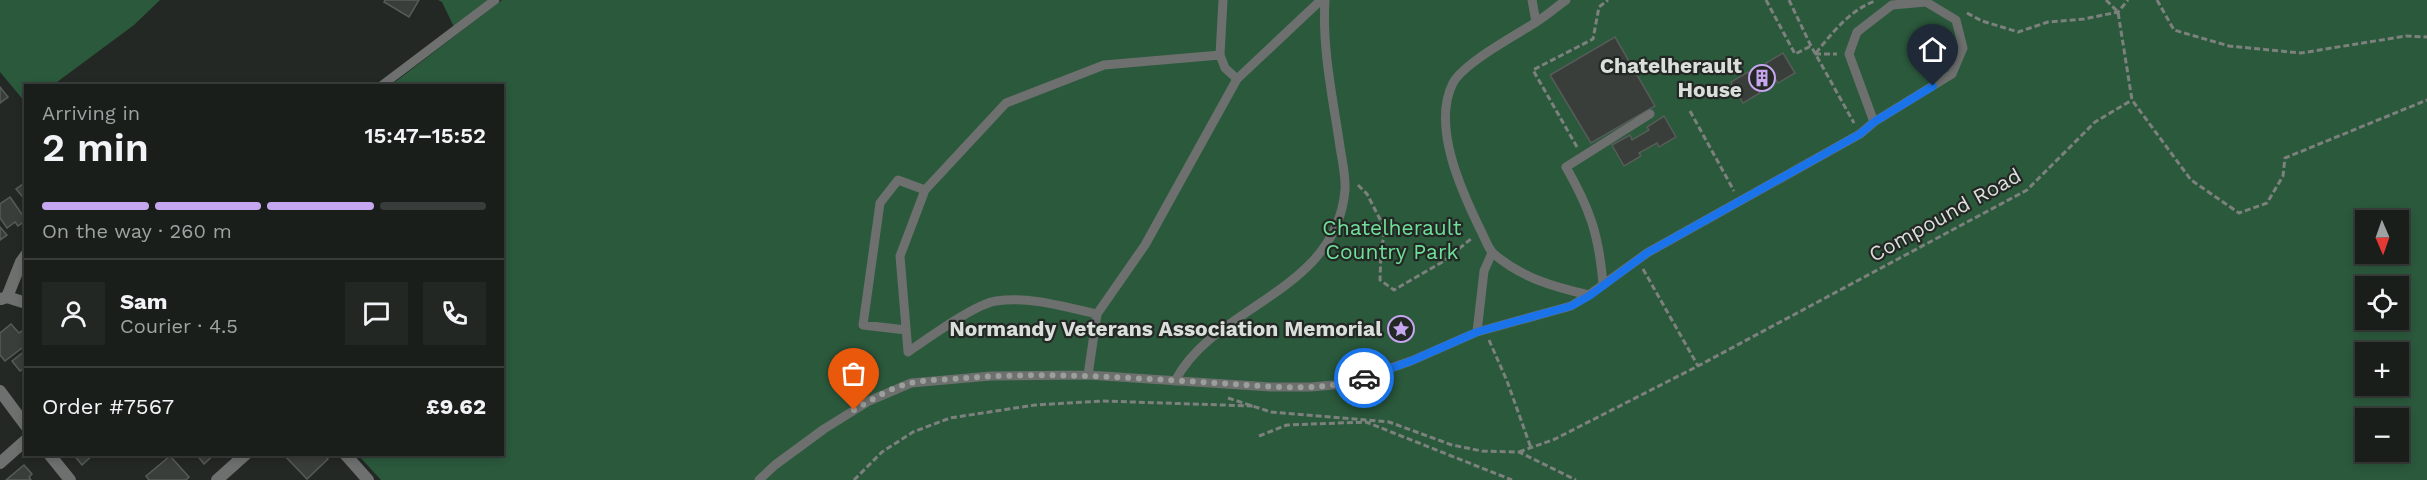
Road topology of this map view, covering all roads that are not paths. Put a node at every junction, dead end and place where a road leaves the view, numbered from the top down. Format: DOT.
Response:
graph roads {
  1 [pos="495,0"];
  2 [pos="1223,0"];
  3 [pos="1323,0"];
  4 [pos="1532,0"];
  5 [pos="1566,0"];
  6 [pos="1536,22"];
  7 [pos="1220,55"];
  8 [pos="1237,79"];
  9 [pos="384,84"];
  10 [pos="1650,114"];
  11 [pos="1874,122"];
  12 [pos="925,190"];
  13 [pos="1492,253"];
  14 [pos="24,258"];
  15 [pos="1603,284"];
  16 [pos="1589,296"];
  17 [pos="4,298"];
  18 [pos="24,303"];
  19 [pos="1097,314"];
  20 [pos="906,330"];
  21 [pos="1482,334"];
  22 [pos="1088,375"];
  23 [pos="1175,381"];
  24 [pos="0,391"];
  25 [pos="24,423"];
  26 [pos="24,442"];
  27 [pos="51,456"];
  28 [pos="244,456"];
  29 [pos="347,456"];
  30 [pos="0,463"];
  31 [pos="70,480"];
  32 [pos="217,480"];
  33 [pos="368,480"];
  34 [pos="759,480"];
  1 -- 9 [label="lane"];
  2 -- 7 [label="lane"];
  3 -- 8 [label="lane"];
  3 -- 23 [label="lane"];
  4 -- 6 [label="lane"];
  5 -- 6 [label="lane"];
  6 -- 13 [label="lane"];
  7 -- 8 [label="lane"];
  7 -- 12 [label="lane"];
  8 -- 19 [label="lane"];
  10 -- 15 [label="lane"];
  11 -- 11 [label="lane"];
  11 -- 15 [label="lane"];
  12 -- 20 [label="lane"];
  12 -- 20 [label="lane"];
  13 -- 16 [label="lane"];
  13 -- 21 [label="lane"];
  14 -- 17 [label="street"];
  15 -- 16 [label="lane"];
  16 -- 21 [label="lane"];
  17 -- 18 [label="street"];
  19 -- 20 [label="lane"];
  19 -- 22 [label="lane"];
  21 -- 23 [label="lane"];
  22 -- 23 [label="lane"];
  22 -- 34 [label="lane"];
  24 -- 25 [label="street"];
  26 -- 30 [label="street"];
  27 -- 31 [label="street"];
  28 -- 32 [label="street"];
  29 -- 33 [label="street"];
}
